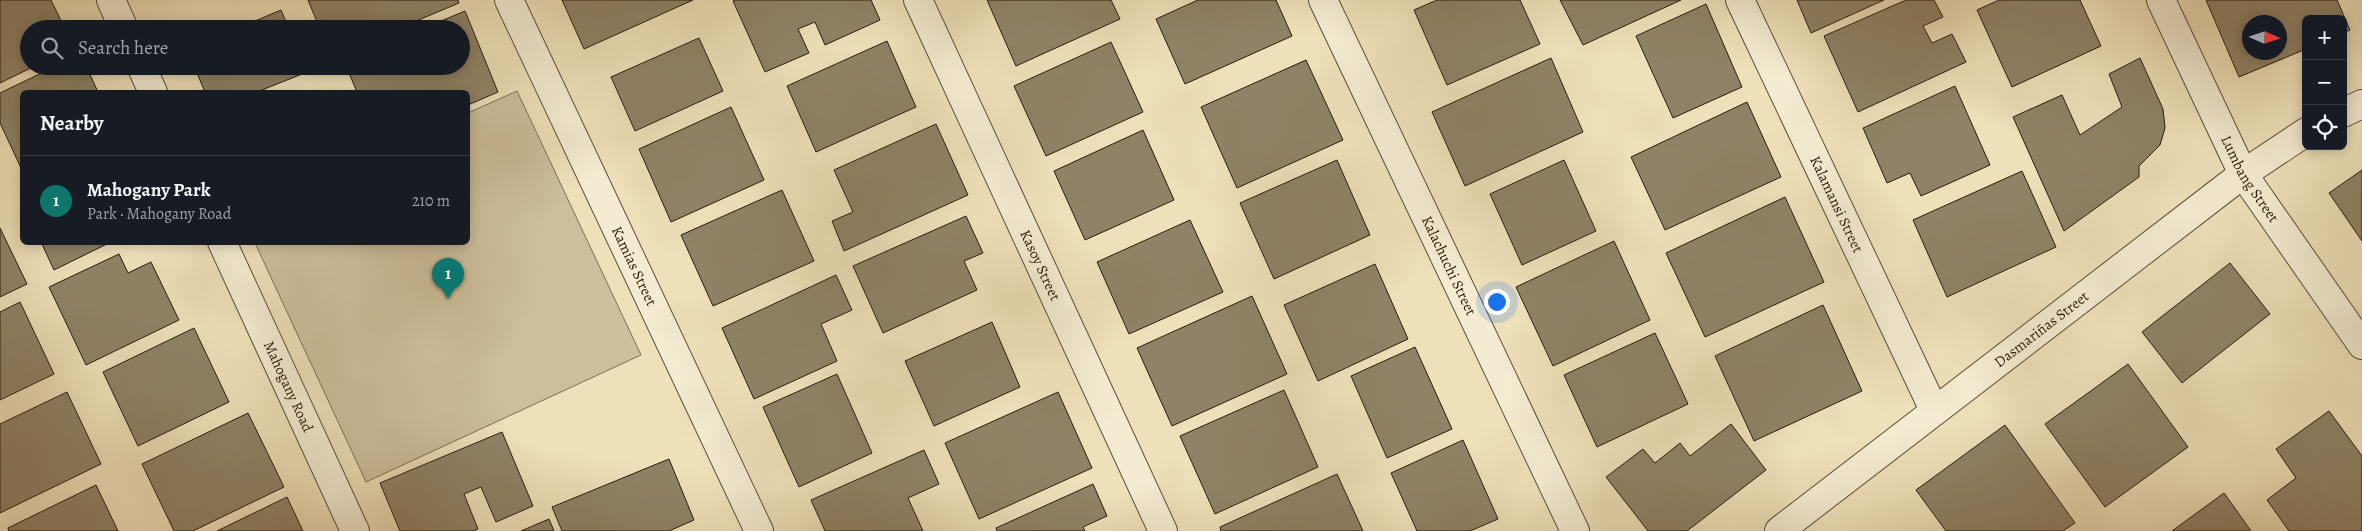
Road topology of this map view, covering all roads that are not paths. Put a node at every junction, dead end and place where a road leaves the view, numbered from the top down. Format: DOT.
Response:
graph roads {
  1 [pos="111,0"];
  2 [pos="509,0"];
  3 [pos="918,0"];
  4 [pos="1323,0"];
  5 [pos="1740,0"];
  6 [pos="2161,0"];
  7 [pos="120,20"];
  8 [pos="145,75"];
  9 [pos="152,90"];
  10 [pos="2362,104"];
  11 [pos="2347,111"];
  12 [pos="2302,135"];
  13 [pos="2242,174"];
  14 [pos="223,245"];
  15 [pos="2362,346"];
  16 [pos="1934,410"];
  17 [pos="354,531"];
  18 [pos="759,531"];
  19 [pos="1163,531"];
  20 [pos="1575,531"];
  21 [pos="1779,531"];
  1 -- 7 [label="street"];
  2 -- 18 [label="street, Kamias Street"];
  3 -- 19 [label="street, Kasoy Street"];
  4 -- 20 [label="street, Kalachuchi Street"];
  5 -- 16 [label="street, Kalamansi Street"];
  6 -- 13 [label="street, Lumbang Street"];
  8 -- 9 [label="street"];
  10 -- 11 [label="street"];
  12 -- 13 [label="street, Dasmariñas Street"];
  13 -- 15 [label="street, Lumbang Street"];
  13 -- 16 [label="street, Dasmariñas Street"];
  14 -- 17 [label="street, Mahogany Road"];
  16 -- 21 [label="street, Dasmariñas Street"];
}
